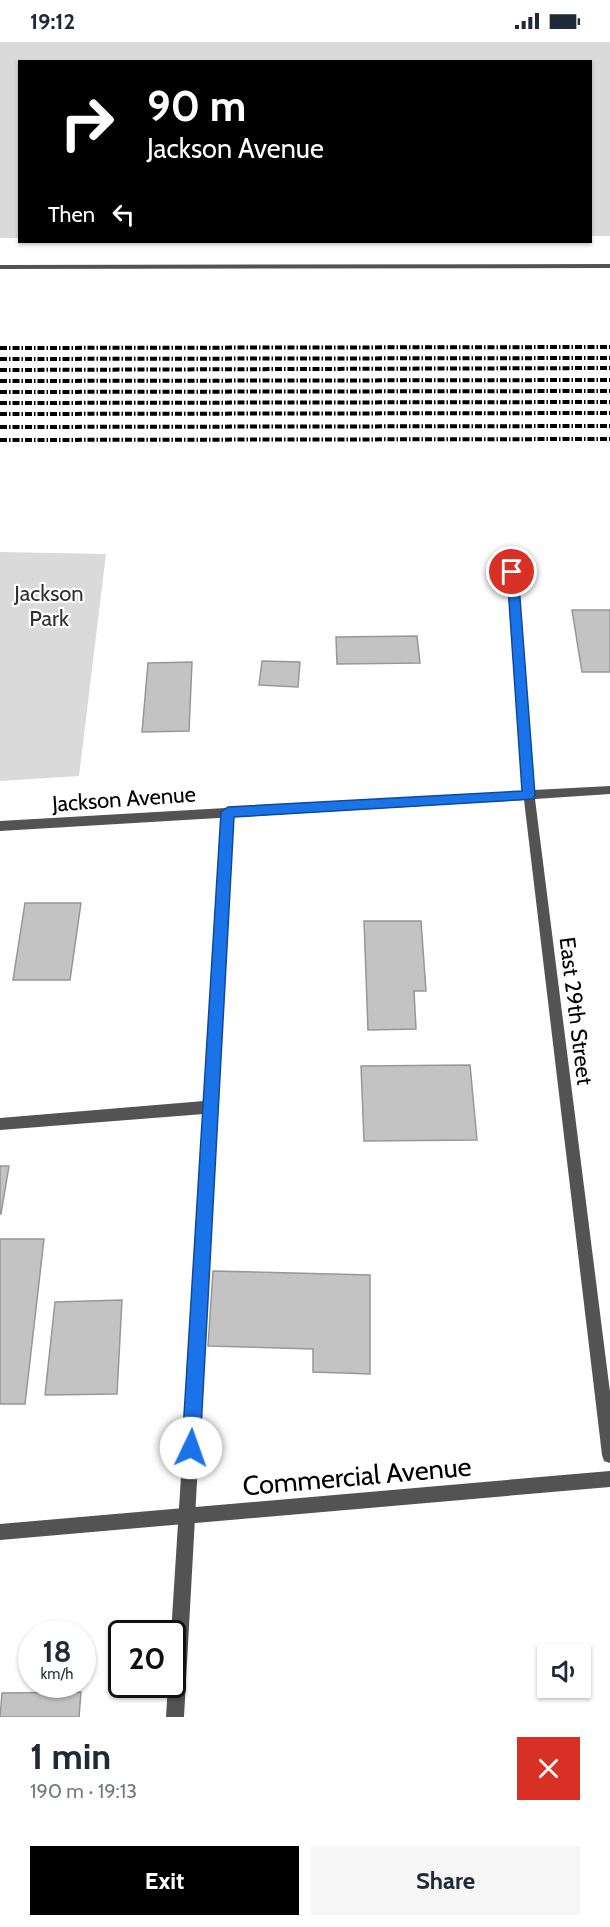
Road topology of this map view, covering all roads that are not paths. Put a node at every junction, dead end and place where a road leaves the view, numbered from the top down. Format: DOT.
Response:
graph roads {
  1 [pos="610,266"];
  2 [pos="0,267"];
  3 [pos="512,572"];
  4 [pos="610,790"];
  5 [pos="529,795"];
  6 [pos="228,812"];
  7 [pos="0,826"];
  8 [pos="211,1107"];
  9 [pos="0,1124"];
  10 [pos="610,1455"];
  11 [pos="610,1479"];
  12 [pos="187,1516"];
  13 [pos="0,1532"];
  14 [pos="175,1717"];
  1 -- 2 [label="street"];
  3 -- 5 [label="street, East 29th Street"];
  4 -- 5 [label="street, Jackson Avenue"];
  5 -- 6 [label="street, Jackson Avenue"];
  5 -- 10 [label="street, East 29th Street"];
  6 -- 7 [label="street, Jackson Avenue"];
  6 -- 8 [label="street"];
  8 -- 9 [label="street"];
  8 -- 12 [label="street"];
  11 -- 12 [label="street, Commercial Avenue"];
  12 -- 13 [label="street, Commercial Avenue"];
  12 -- 14 [label="street"];
}
